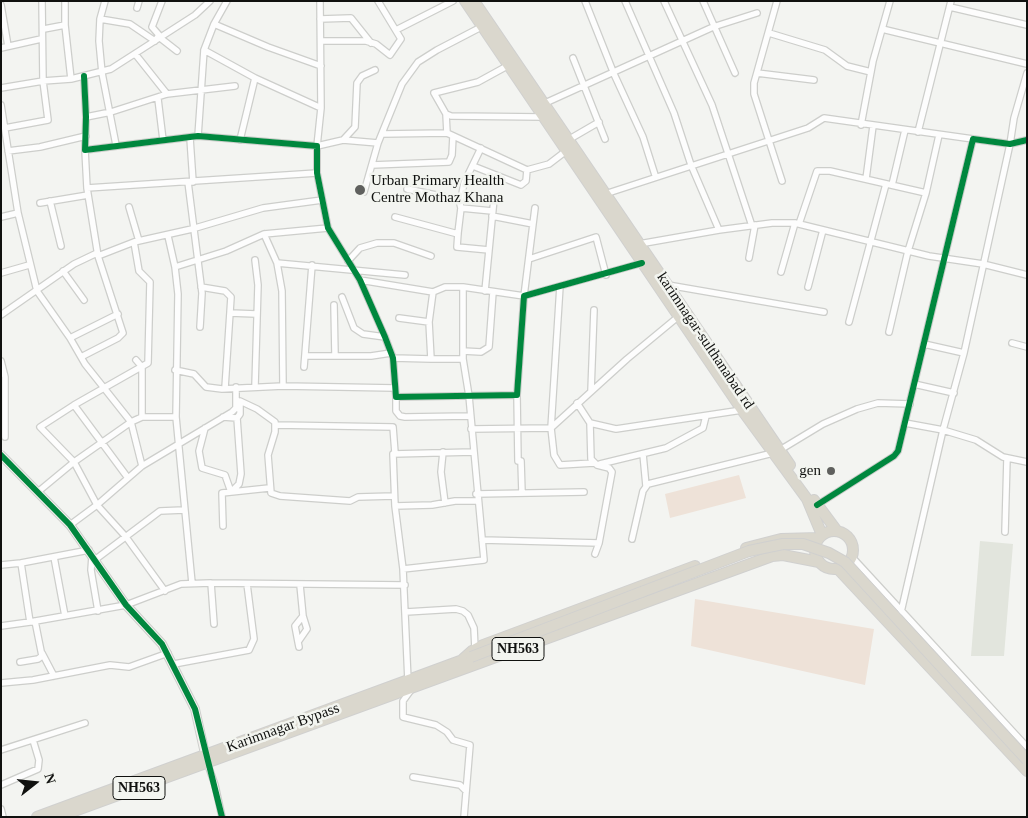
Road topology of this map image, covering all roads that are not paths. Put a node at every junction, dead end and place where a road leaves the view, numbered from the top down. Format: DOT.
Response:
graph roads {
  1 [pos="42,1"];
  2 [pos="65,1"];
  3 [pos="105,1"];
  4 [pos="139,1"];
  5 [pos="162,1"];
  6 [pos="210,1"];
  7 [pos="227,1"];
  8 [pos="320,1"];
  9 [pos="378,1"];
  10 [pos="453,1"];
  11 [pos="465,1"];
  12 [pos="474,1"];
  13 [pos="585,1"];
  14 [pos="625,1"];
  15 [pos="664,1"];
  16 [pos="703,1"];
  17 [pos="777,1"];
  18 [pos="890,1"];
  19 [pos="951,4"];
  20 [pos="1,5"];
  21 [pos="137,8"];
  22 [pos="757,13"];
  23 [pos="100,19"];
  24 [pos="320,19"];
  25 [pos="65,24"];
  26 [pos="214,24"];
  27 [pos="485,25"];
  28 [pos="1027,25"];
  29 [pos="713,27"];
  30 [pos="882,29"];
  31 [pos="44,30"];
  32 [pos="396,30"];
  33 [pos="769,33"];
  34 [pos="41,39"];
  35 [pos="157,39"];
  36 [pos="321,41"];
  37 [pos="682,41"];
  38 [pos="372,43"];
  39 [pos="941,43"];
  40 [pos="8,46"];
  41 [pos="1,48"];
  42 [pos="204,50"];
  43 [pos="177,51"];
  44 [pos="136,55"];
  45 [pos="647,57"];
  46 [pos="573,58"];
  47 [pos="1027,64"];
  48 [pos="508,65"];
  49 [pos="321,66"];
  50 [pos="375,70"];
  51 [pos="871,72"];
  52 [pos="102,73"];
  53 [pos="735,73"];
  54 [pos="757,73"];
  55 [pos="1027,73"];
  56 [pos="614,74"];
  57 [pos="84,76"];
  58 [pos="255,78"];
  59 [pos="72,79"];
  60 [pos="814,80"];
  61 [pos="43,81"];
  62 [pos="235,86"];
  63 [pos="583,87"];
  64 [pos="1,88"];
  65 [pos="202,91"];
  66 [pos="167,94"];
  67 [pos="158,99"];
  68 [pos="1,105"];
  69 [pos="540,105"];
  70 [pos="321,108"];
  71 [pos="111,112"];
  72 [pos="446,114"];
  73 [pos="542,116"];
  74 [pos="86,117"];
  75 [pos="599,122"];
  76 [pos="860,124"];
  77 [pos="873,126"];
  78 [pos="5,128"];
  79 [pos="905,130"];
  80 [pos="918,132"];
  81 [pos="447,133"];
  82 [pos="382,134"];
  83 [pos="939,135"];
  84 [pos="86,136"];
  85 [pos="198,136"];
  86 [pos="453,136"];
  87 [pos="190,138"];
  88 [pos="605,139"];
  89 [pos="973,139"];
  90 [pos="163,140"];
  91 [pos="240,140"];
  92 [pos="343,140"];
  93 [pos="568,140"];
  94 [pos="768,140"];
  95 [pos="1027,140"];
  96 [pos="378,143"];
  97 [pos="1010,144"];
  98 [pos="116,145"];
  99 [pos="317,146"];
  100 [pos="480,148"];
  101 [pos="85,150"];
  102 [pos="8,151"];
  103 [pos="566,151"];
  104 [pos="729,153"];
  105 [pos="372,165"];
  106 [pos="690,165"];
  107 [pos="472,166"];
  108 [pos="527,170"];
  109 [pos="317,173"];
  110 [pos="656,175"];
  111 [pos="866,179"];
  112 [pos="782,181"];
  113 [pos="190,182"];
  114 [pos="886,184"];
  115 [pos="892,186"];
  116 [pos="407,189"];
  117 [pos="87,192"];
  118 [pos="364,192"];
  119 [pos="926,193"];
  120 [pos="604,194"];
  121 [pos="494,198"];
  122 [pos="322,200"];
  123 [pos="460,200"];
  124 [pos="50,202"];
  125 [pos="40,203"];
  126 [pos="129,207"];
  127 [pos="461,208"];
  128 [pos="535,208"];
  129 [pos="18,213"];
  130 [pos="492,214"];
  131 [pos="1,217"];
  132 [pos="395,217"];
  133 [pos="797,223"];
  134 [pos="533,224"];
  135 [pos="754,226"];
  136 [pos="328,228"];
  137 [pos="192,229"];
  138 [pos="719,230"];
  139 [pos="823,230"];
  140 [pos="264,234"];
  141 [pos="458,234"];
  142 [pos="168,236"];
  143 [pos="870,241"];
  144 [pos="136,242"];
  145 [pos="638,244"];
  146 [pos="61,246"];
  147 [pos="488,250"];
  148 [pos="908,251"];
  149 [pos="98,254"];
  150 [pos="431,256"];
  151 [pos="749,258"];
  152 [pos="945,258"];
  153 [pos="529,259"];
  154 [pos="198,260"];
  155 [pos="255,260"];
  156 [pos="348,261"];
  157 [pos="278,263"];
  158 [pos="642,263"];
  159 [pos="983,264"];
  160 [pos="30,265"];
  161 [pos="312,265"];
  162 [pos="175,267"];
  163 [pos="354,270"];
  164 [pos="63,272"];
  165 [pos="781,272"];
  166 [pos="1,273"];
  167 [pos="405,275"];
  168 [pos="606,275"];
  169 [pos="1027,275"];
  170 [pos="360,280"];
  171 [pos="668,284"];
  172 [pos="560,286"];
  173 [pos="201,287"];
  174 [pos="463,287"];
  175 [pos="808,287"];
  176 [pos="485,290"];
  177 [pos="37,291"];
  178 [pos="433,292"];
  179 [pos="493,292"];
  180 [pos="524,296"];
  181 [pos="342,297"];
  182 [pos="84,300"];
  183 [pos="334,305"];
  184 [pos="594,310"];
  185 [pos="824,312"];
  186 [pos="230,313"];
  187 [pos="118,314"];
  188 [pos="256,314"];
  189 [pos="1,315"];
  190 [pos="679,316"];
  191 [pos="399,318"];
  192 [pos="429,322"];
  193 [pos="849,322"];
  194 [pos="200,327"];
  195 [pos="889,332"];
  196 [pos="385,337"];
  197 [pos="70,338"];
  198 [pos="1012,343"];
  199 [pos="924,344"];
  200 [pos="1027,347"];
  201 [pos="463,351"];
  202 [pos="964,353"];
  203 [pos="335,355"];
  204 [pos="392,355"];
  205 [pos="306,356"];
  206 [pos="80,357"];
  207 [pos="431,359"];
  208 [pos="463,359"];
  209 [pos="136,360"];
  210 [pos="1,361"];
  211 [pos="142,367"];
  212 [pos="304,367"];
  213 [pos="176,370"];
  214 [pos="914,384"];
  215 [pos="105,386"];
  216 [pos="255,386"];
  217 [pos="283,386"];
  218 [pos="225,388"];
  219 [pos="236,388"];
  220 [pos="395,388"];
  221 [pos="591,390"];
  222 [pos="954,393"];
  223 [pos="517,395"];
  224 [pos="469,396"];
  225 [pos="396,397"];
  226 [pos="3,401"];
  227 [pos="577,403"];
  228 [pos="910,404"];
  229 [pos="74,405"];
  230 [pos="742,410"];
  231 [pos="469,416"];
  232 [pos="706,416"];
  233 [pos="142,417"];
  234 [pos="224,417"];
  235 [pos="176,418"];
  236 [pos="237,418"];
  237 [pos="131,422"];
  238 [pos="590,423"];
  239 [pos="905,424"];
  240 [pos="276,425"];
  241 [pos="517,427"];
  242 [pos="205,428"];
  243 [pos="552,428"];
  244 [pos="471,429"];
  245 [pos="943,430"];
  246 [pos="5,437"];
  247 [pos="100,443"];
  248 [pos="179,443"];
  249 [pos="443,452"];
  250 [pos="473,452"];
  251 [pos="777,452"];
  252 [pos="395,453"];
  253 [pos="642,454"];
  254 [pos="1,455"];
  255 [pos="1007,458"];
  256 [pos="74,462"];
  257 [pos="1027,462"];
  258 [pos="595,464"];
  259 [pos="142,466"];
  260 [pos="128,478"];
  261 [pos="646,486"];
  262 [pos="269,488"];
  263 [pos="39,491"];
  264 [pos="231,492"];
  265 [pos="584,492"];
  266 [pos="522,493"];
  267 [pos="476,494"];
  268 [pos="394,496"];
  269 [pos="477,501"];
  270 [pos="445,503"];
  271 [pos="97,505"];
  272 [pos="817,505"];
  273 [pos="395,506"];
  274 [pos="184,510"];
  275 [pos="70,525"];
  276 [pos="223,526"];
  277 [pos="837,530"];
  278 [pos="1005,532"];
  279 [pos="126,537"];
  280 [pos="820,537"];
  281 [pos="632,539"];
  282 [pos="482,540"];
  283 [pos="599,543"];
  284 [pos="93,554"];
  285 [pos="595,554"];
  286 [pos="54,557"];
  287 [pos="852,557"];
  288 [pos="819,562"];
  289 [pos="21,563"];
  290 [pos="1,565"];
  291 [pos="838,569"];
  292 [pos="404,570"];
  293 [pos="211,583"];
  294 [pos="192,584"];
  295 [pos="247,584"];
  296 [pos="300,585"];
  297 [pos="405,585"];
  298 [pos="165,591"];
  299 [pos="126,605"];
  300 [pos="98,611"];
  301 [pos="406,612"];
  302 [pos="901,612"];
  303 [pos="65,616"];
  304 [pos="303,616"];
  305 [pos="33,622"];
  306 [pos="214,624"];
  307 [pos="1,626"];
  308 [pos="42,653"];
  309 [pos="168,653"];
  310 [pos="473,653"];
  311 [pos="20,662"];
  312 [pos="174,664"];
  313 [pos="54,676"];
  314 [pos="1,682"];
  315 [pos="410,685"];
  316 [pos="86,723"];
  317 [pos="33,740"];
  318 [pos="1027,747"];
  319 [pos="1,750"];
  320 [pos="206,759"];
  321 [pos="1027,760"];
  322 [pos="1027,771"];
  323 [pos="413,777"];
  324 [pos="1,785"];
  325 [pos="466,791"];
  326 [pos="1,809"];
  327 [pos="75,814"];
  328 [pos="3,817"];
  329 [pos="37,817"];
  330 [pos="58,817"];
  331 [pos="222,817"];
  332 [pos="464,817"];
  1 -- 31 [label="street"];
  2 -- 25 [label="street"];
  3 -- 23 [label="street"];
  4 -- 21 [label="street"];
  5 -- 35 [label="street"];
  6 -- 35 [label="street"];
  7 -- 26 [label="street"];
  8 -- 24 [label="street"];
  9 -- 32 [label="street"];
  10 -- 32 [label="street"];
  11 -- 27 [label="highway"];
  12 -- 27 [label="highway, karimnagar-sulthanabad rd"];
  13 -- 56 [label="street"];
  14 -- 45 [label="street"];
  15 -- 37 [label="street"];
  16 -- 29 [label="street"];
  17 -- 33 [label="street"];
  18 -- 30 [label="street"];
  19 -- 28 [label="street"];
  19 -- 39 [label="street"];
  20 -- 40 [label="street"];
  22 -- 29 [label="street"];
  23 -- 35 [label="street"];
  23 -- 52 [label="street"];
  24 -- 36 [label="street"];
  24 -- 38 [label="street"];
  25 -- 31 [label="street"];
  25 -- 59 [label="street"];
  26 -- 42 [label="street"];
  26 -- 49 [label="street"];
  27 -- 48 [label="highway"];
  27 -- 69 [label="highway, karimnagar-sulthanabad rd"];
  27 -- 82 [label="street"];
  29 -- 37 [label="street"];
  29 -- 53 [label="street"];
  30 -- 39 [label="street"];
  30 -- 51 [label="street"];
  31 -- 34 [label="street"];
  32 -- 38 [label="street"];
  33 -- 51 [label="street"];
  33 -- 54 [label="street"];
  34 -- 40 [label="street"];
  34 -- 61 [label="street"];
  35 -- 43 [label="street"];
  35 -- 44 [label="street"];
  36 -- 38 [label="street"];
  36 -- 49 [label="street"];
  37 -- 45 [label="street"];
  37 -- 104 [label="street"];
  39 -- 47 [label="street"];
  39 -- 80 [label="street"];
  40 -- 41 [label="street"];
  42 -- 58 [label="street"];
  42 -- 65 [label="street"];
  44 -- 52 [label="street"];
  44 -- 66 [label="street"];
  45 -- 56 [label="street"];
  45 -- 106 [label="street"];
  46 -- 63 [label="street"];
  48 -- 69 [label="highway"];
  48 -- 72 [label="street"];
  49 -- 70 [label="street"];
  50 -- 92 [label="street"];
  51 -- 76 [label="street"];
  52 -- 57 [label="street"];
  52 -- 71 [label="street"];
  54 -- 60 [label="street"];
  54 -- 94 [label="street"];
  55 -- 97 [label="street"];
  56 -- 63 [label="street"];
  56 -- 110 [label="street"];
  57 -- 59 [label="street"];
  57 -- 74 [label="street"];
  58 -- 70 [label="street"];
  58 -- 91 [label="street"];
  59 -- 61 [label="street"];
  61 -- 64 [label="street"];
  61 -- 78 [label="street"];
  62 -- 65 [label="street"];
  63 -- 69 [label="street"];
  63 -- 75 [label="street"];
  65 -- 66 [label="street"];
  65 -- 85 [label="street"];
  66 -- 67 [label="street"];
  67 -- 71 [label="street"];
  67 -- 90 [label="street"];
  68 -- 78 [label="street"];
  69 -- 73 [label="highway"];
  69 -- 93 [label="highway, karimnagar-sulthanabad rd"];
  70 -- 99 [label="street"];
  71 -- 74 [label="street"];
  71 -- 98 [label="street"];
  72 -- 73 [label="street"];
  72 -- 81 [label="street"];
  73 -- 103 [label="highway"];
  74 -- 84 [label="street"];
  75 -- 88 [label="street"];
  75 -- 93 [label="street"];
  76 -- 77 [label="street"];
  76 -- 94 [label="street"];
  77 -- 79 [label="street"];
  77 -- 111 [label="street"];
  78 -- 102 [label="street"];
  79 -- 80 [label="street"];
  79 -- 115 [label="street"];
  80 -- 83 [label="street"];
  81 -- 82 [label="street"];
  81 -- 86 [label="street"];
  82 -- 96 [label="street"];
  83 -- 89 [label="street"];
  83 -- 119 [label="street"];
  84 -- 101 [label="street"];
  84 -- 102 [label="street"];
  85 -- 87 [label="street"];
  85 -- 91 [label="street"];
  86 -- 100 [label="street"];
  86 -- 105 [label="street"];
  87 -- 90 [label="street"];
  87 -- 113 [label="street"];
  89 -- 97 [label="street"];
  89 -- 152 [label="street"];
  90 -- 98 [label="street"];
  91 -- 99 [label="street"];
  92 -- 96 [label="street"];
  92 -- 99 [label="street"];
  93 -- 120 [label="highway, karimnagar-sulthanabad rd"];
  94 -- 104 [label="street"];
  94 -- 112 [label="street"];
  95 -- 97 [label="street"];
  96 -- 105 [label="street"];
  97 -- 159 [label="street"];
  98 -- 101 [label="street"];
  99 -- 109 [label="street"];
  100 -- 107 [label="street"];
  100 -- 108 [label="street"];
  101 -- 117 [label="street"];
  102 -- 129 [label="street"];
  103 -- 108 [label="street"];
  103 -- 158 [label="highway"];
  104 -- 106 [label="street"];
  104 -- 135 [label="street"];
  105 -- 118 [label="street"];
  106 -- 110 [label="street"];
  106 -- 138 [label="street"];
  107 -- 108 [label="street"];
  107 -- 123 [label="street"];
  109 -- 113 [label="street"];
  109 -- 122 [label="street"];
  110 -- 120 [label="street"];
  111 -- 114 [label="street"];
  111 -- 133 [label="street"];
  113 -- 117 [label="street"];
  113 -- 137 [label="street"];
  114 -- 115 [label="street"];
  114 -- 143 [label="street"];
  115 -- 119 [label="street"];
  116 -- 123 [label="street"];
  117 -- 124 [label="street"];
  117 -- 149 [label="street"];
  119 -- 148 [label="street"];
  120 -- 145 [label="highway, karimnagar-sulthanabad rd"];
  121 -- 130 [label="street"];
  122 -- 136 [label="street"];
  122 -- 137 [label="street"];
  123 -- 127 [label="street"];
  124 -- 125 [label="street"];
  124 -- 146 [label="street"];
  126 -- 144 [label="street"];
  127 -- 130 [label="street"];
  127 -- 141 [label="street"];
  128 -- 134 [label="street"];
  129 -- 131 [label="street"];
  129 -- 160 [label="street"];
  130 -- 134 [label="street"];
  130 -- 147 [label="street"];
  132 -- 141 [label="street"];
  133 -- 135 [label="street"];
  133 -- 139 [label="street"];
  133 -- 165 [label="street"];
  134 -- 153 [label="street"];
  135 -- 138 [label="street"];
  135 -- 151 [label="street"];
  136 -- 140 [label="street"];
  136 -- 156 [label="street"];
  137 -- 142 [label="street"];
  137 -- 154 [label="street"];
  138 -- 145 [label="street"];
  139 -- 143 [label="street"];
  139 -- 175 [label="street"];
  140 -- 154 [label="street"];
  140 -- 157 [label="street"];
  141 -- 147 [label="street"];
  142 -- 144 [label="street"];
  142 -- 162 [label="street"];
  143 -- 148 [label="street"];
  143 -- 193 [label="street"];
  144 -- 149 [label="street"];
  144 -- 211 [label="street"];
  145 -- 171 [label="highway, karimnagar-sulthanabad rd"];
  147 -- 176 [label="street"];
  148 -- 152 [label="street"];
  148 -- 195 [label="street"];
  149 -- 164 [label="street"];
  149 -- 187 [label="street"];
  150 -- 156 [label="street"];
  152 -- 159 [label="street"];
  152 -- 199 [label="street"];
  153 -- 168 [label="street"];
  153 -- 180 [label="street"];
  154 -- 162 [label="street"];
  154 -- 173 [label="street"];
  155 -- 188 [label="street"];
  156 -- 163 [label="street"];
  157 -- 161 [label="street"];
  157 -- 217 [label="street"];
  158 -- 168 [label="street"];
  158 -- 190 [label="highway"];
  159 -- 169 [label="street"];
  159 -- 202 [label="street"];
  160 -- 166 [label="street"];
  160 -- 177 [label="street"];
  161 -- 163 [label="street"];
  161 -- 205 [label="street"];
  162 -- 213 [label="street"];
  163 -- 167 [label="street"];
  163 -- 170 [label="street"];
  164 -- 177 [label="street"];
  164 -- 182 [label="street"];
  168 -- 172 [label="street"];
  170 -- 178 [label="street"];
  170 -- 196 [label="street"];
  171 -- 185 [label="street"];
  171 -- 251 [label="highway, karimnagar-sulthanabad rd"];
  172 -- 180 [label="street"];
  172 -- 243 [label="street"];
  173 -- 186 [label="street"];
  173 -- 194 [label="street"];
  174 -- 176 [label="street"];
  174 -- 178 [label="street"];
  174 -- 201 [label="street"];
  176 -- 179 [label="street"];
  177 -- 189 [label="street"];
  177 -- 197 [label="street"];
  178 -- 192 [label="street"];
  179 -- 180 [label="street"];
  179 -- 201 [label="street"];
  180 -- 223 [label="street"];
  181 -- 196 [label="street"];
  183 -- 203 [label="street"];
  184 -- 221 [label="street"];
  186 -- 188 [label="street"];
  186 -- 218 [label="street"];
  187 -- 197 [label="street"];
  187 -- 206 [label="street"];
  188 -- 216 [label="street"];
  190 -- 221 [label="street"];
  190 -- 230 [label="highway"];
  191 -- 192 [label="street"];
  192 -- 207 [label="street"];
  196 -- 204 [label="street"];
  197 -- 206 [label="street"];
  198 -- 200 [label="street"];
  199 -- 202 [label="street"];
  199 -- 214 [label="street"];
  201 -- 208 [label="street"];
  202 -- 222 [label="street"];
  203 -- 204 [label="street"];
  203 -- 205 [label="street"];
  204 -- 207 [label="street"];
  204 -- 220 [label="street"];
  205 -- 212 [label="street"];
  206 -- 215 [label="street"];
  207 -- 208 [label="street"];
  208 -- 224 [label="street"];
  209 -- 211 [label="street"];
  210 -- 226 [label="street"];
  211 -- 215 [label="street"];
  211 -- 233 [label="street"];
  213 -- 218 [label="street"];
  213 -- 235 [label="street"];
  214 -- 222 [label="street"];
  214 -- 228 [label="street"];
  215 -- 229 [label="street"];
  215 -- 237 [label="street"];
  216 -- 217 [label="street"];
  216 -- 219 [label="street"];
  217 -- 220 [label="street"];
  218 -- 219 [label="street"];
  219 -- 234 [label="street"];
  220 -- 225 [label="street"];
  221 -- 227 [label="street"];
  222 -- 245 [label="street"];
  223 -- 224 [label="street"];
  223 -- 241 [label="street"];
  224 -- 225 [label="street"];
  224 -- 231 [label="street"];
  225 -- 231 [label="street"];
  226 -- 246 [label="street"];
  227 -- 238 [label="street"];
  227 -- 243 [label="street"];
  228 -- 239 [label="street"];
  228 -- 251 [label="street"];
  229 -- 247 [label="street"];
  229 -- 256 [label="street"];
  230 -- 232 [label="street"];
  230 -- 251 [label="highway"];
  231 -- 244 [label="street"];
  232 -- 238 [label="street"];
  232 -- 253 [label="street"];
  233 -- 235 [label="street"];
  233 -- 237 [label="street"];
  234 -- 236 [label="street"];
  234 -- 242 [label="street"];
  235 -- 248 [label="street"];
  236 -- 240 [label="street"];
  236 -- 264 [label="street"];
  237 -- 247 [label="street"];
  237 -- 259 [label="street"];
  238 -- 258 [label="street"];
  239 -- 245 [label="street"];
  239 -- 272 [label="street"];
  240 -- 252 [label="street"];
  240 -- 262 [label="street"];
  241 -- 243 [label="street"];
  241 -- 244 [label="street"];
  241 -- 266 [label="street"];
  242 -- 248 [label="street"];
  242 -- 264 [label="street"];
  243 -- 258 [label="street"];
  244 -- 250 [label="street"];
  245 -- 255 [label="street"];
  245 -- 302 [label="street"];
  247 -- 256 [label="street"];
  247 -- 260 [label="street"];
  248 -- 259 [label="street"];
  248 -- 274 [label="street"];
  249 -- 250 [label="street"];
  249 -- 252 [label="street"];
  249 -- 270 [label="street"];
  250 -- 267 [label="street"];
  251 -- 261 [label="street"];
  251 -- 272 [label="highway, karimnagar-sulthanabad rd"];
  251 -- 280 [label="highway"];
  252 -- 268 [label="street"];
  253 -- 258 [label="street"];
  253 -- 261 [label="street"];
  254 -- 263 [label="street"];
  255 -- 257 [label="street"];
  255 -- 278 [label="street"];
  256 -- 263 [label="street"];
  256 -- 271 [label="street"];
  258 -- 283 [label="street"];
  259 -- 260 [label="street"];
  260 -- 271 [label="street"];
  261 -- 281 [label="street"];
  262 -- 264 [label="street"];
  262 -- 268 [label="street"];
  263 -- 275 [label="street"];
  264 -- 276 [label="street"];
  265 -- 266 [label="street"];
  266 -- 267 [label="street"];
  267 -- 269 [label="street"];
  268 -- 273 [label="street"];
  269 -- 270 [label="street"];
  269 -- 282 [label="street"];
  270 -- 273 [label="street"];
  271 -- 275 [label="street"];
  271 -- 279 [label="street"];
  272 -- 277 [label="highway, karimnagar-sulthanabad rd"];
  273 -- 292 [label="street"];
  274 -- 279 [label="street"];
  274 -- 294 [label="street"];
  275 -- 284 [label="street"];
  277 -- 280 [label="highway, NH563"];
  277 -- 287 [label="highway"];
  279 -- 284 [label="street"];
  279 -- 298 [label="street"];
  280 -- 288 [label="highway"];
  280 -- 310 [label="highway, NH563"];
  282 -- 283 [label="street"];
  282 -- 292 [label="street"];
  283 -- 285 [label="street"];
  284 -- 286 [label="street"];
  284 -- 299 [label="street"];
  284 -- 300 [label="street"];
  286 -- 289 [label="street"];
  286 -- 303 [label="street"];
  287 -- 291 [label="highway"];
  287 -- 302 [label="street"];
  288 -- 291 [label="highway, NH563"];
  288 -- 315 [label="highway, NH563"];
  289 -- 290 [label="street"];
  289 -- 305 [label="street"];
  291 -- 322 [label="highway"];
  292 -- 297 [label="street"];
  293 -- 294 [label="street"];
  293 -- 295 [label="street"];
  293 -- 306 [label="street"];
  294 -- 298 [label="street"];
  295 -- 296 [label="street"];
  295 -- 312 [label="street"];
  296 -- 297 [label="street"];
  296 -- 304 [label="street"];
  297 -- 301 [label="street"];
  298 -- 299 [label="street"];
  299 -- 300 [label="street"];
  299 -- 309 [label="street"];
  300 -- 303 [label="street"];
  301 -- 310 [label="street"];
  301 -- 315 [label="street"];
  302 -- 318 [label="street"];
  303 -- 305 [label="street"];
  304 -- 304 [label="street"];
  305 -- 307 [label="street"];
  305 -- 308 [label="street"];
  308 -- 311 [label="street"];
  308 -- 313 [label="street"];
  309 -- 312 [label="street"];
  309 -- 313 [label="street"];
  310 -- 315 [label="highway, Karimnagar Bypass / NH563"];
  310 -- 321 [label="highway, bridge"];
  312 -- 320 [label="street"];
  313 -- 314 [label="street"];
  315 -- 320 [label="highway, Karimnagar Bypass / NH563"];
  315 -- 320 [label="highway, Karimnagar Bypass / NH563"];
  315 -- 325 [label="street"];
  316 -- 317 [label="street"];
  317 -- 319 [label="street"];
  317 -- 324 [label="street"];
  320 -- 327 [label="highway, Karimnagar Bypass / NH563"];
  320 -- 329 [label="highway, Karimnagar Bypass / NH563"];
  320 -- 331 [label="street"];
  323 -- 325 [label="street"];
  325 -- 332 [label="street"];
  326 -- 328 [label="street"];
  327 -- 330 [label="highway, Karimnagar Bypass / NH563"];
}
